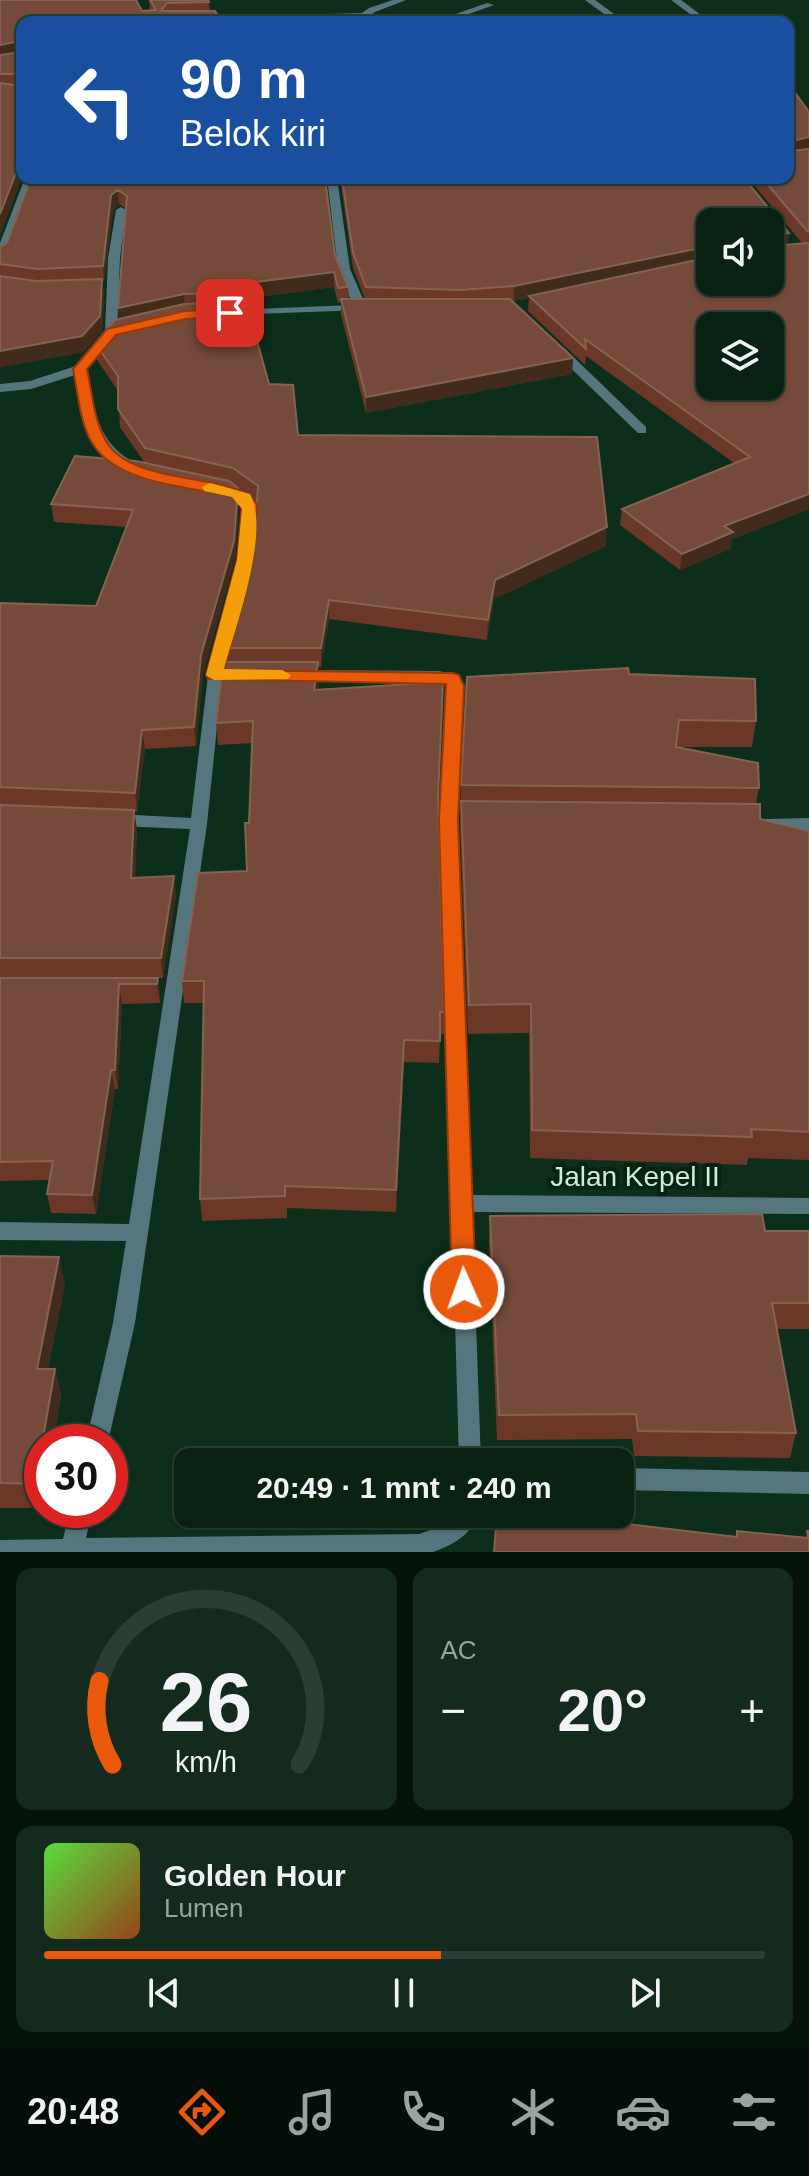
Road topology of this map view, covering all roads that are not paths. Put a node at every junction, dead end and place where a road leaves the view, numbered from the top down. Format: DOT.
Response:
graph roads {
  1 [pos="402,0"];
  2 [pos="589,0"];
  3 [pos="675,0"];
  4 [pos="363,3"];
  5 [pos="490,5"];
  6 [pos="364,16"];
  7 [pos="456,16"];
  8 [pos="612,16"];
  9 [pos="698,16"];
  10 [pos="28,184"];
  11 [pos="333,184"];
  12 [pos="121,210"];
  13 [pos="0,257"];
  14 [pos="112,287"];
  15 [pos="97,288"];
  16 [pos="360,308"];
  17 [pos="373,308"];
  18 [pos="212,314"];
  19 [pos="125,329"];
  20 [pos="111,332"];
  21 [pos="546,338"];
  22 [pos="80,369"];
  23 [pos="0,388"];
  24 [pos="642,430"];
  25 [pos="149,473"];
  26 [pos="209,487"];
  27 [pos="274,675"];
  28 [pos="92,819"];
  29 [pos="199,824"];
  30 [pos="809,824"];
  31 [pos="747,825"];
  32 [pos="461,1203"];
  33 [pos="809,1206"];
  34 [pos="0,1231"];
  35 [pos="137,1233"];
  36 [pos="101,1424"];
  37 [pos="470,1448"];
  38 [pos="634,1479"];
  39 [pos="809,1483"];
  40 [pos="77,1528"];
  41 [pos="457,1528"];
  42 [pos="0,1551"];
  43 [pos="72,1552"];
  1 -- 6 [label="street"];
  2 -- 8 [label="street"];
  3 -- 9 [label="street"];
  4 -- 6 [label="street"];
  5 -- 7 [label="street"];
  10 -- 13 [label="street"];
  11 -- 16 [label="street"];
  12 -- 14 [label="street"];
  14 -- 15 [label="street"];
  14 -- 20 [label="street"];
  16 -- 17 [label="street"];
  16 -- 18 [label="street"];
  19 -- 20 [label="street"];
  20 -- 22 [label="street"];
  21 -- 24 [label="street"];
  22 -- 23 [label="street"];
  22 -- 25 [label="street"];
  26 -- 29 [label="street"];
  27 -- 32 [label="street"];
  28 -- 29 [label="street"];
  29 -- 35 [label="street"];
  30 -- 31 [label="street"];
  32 -- 33 [label="street, Jalan Kepel II"];
  32 -- 37 [label="street"];
  34 -- 35 [label="street"];
  35 -- 36 [label="street"];
  38 -- 39 [label="street"];
  40 -- 43 [label="street"];
  41 -- 43 [label="street"];
  42 -- 43 [label="street"];
}
